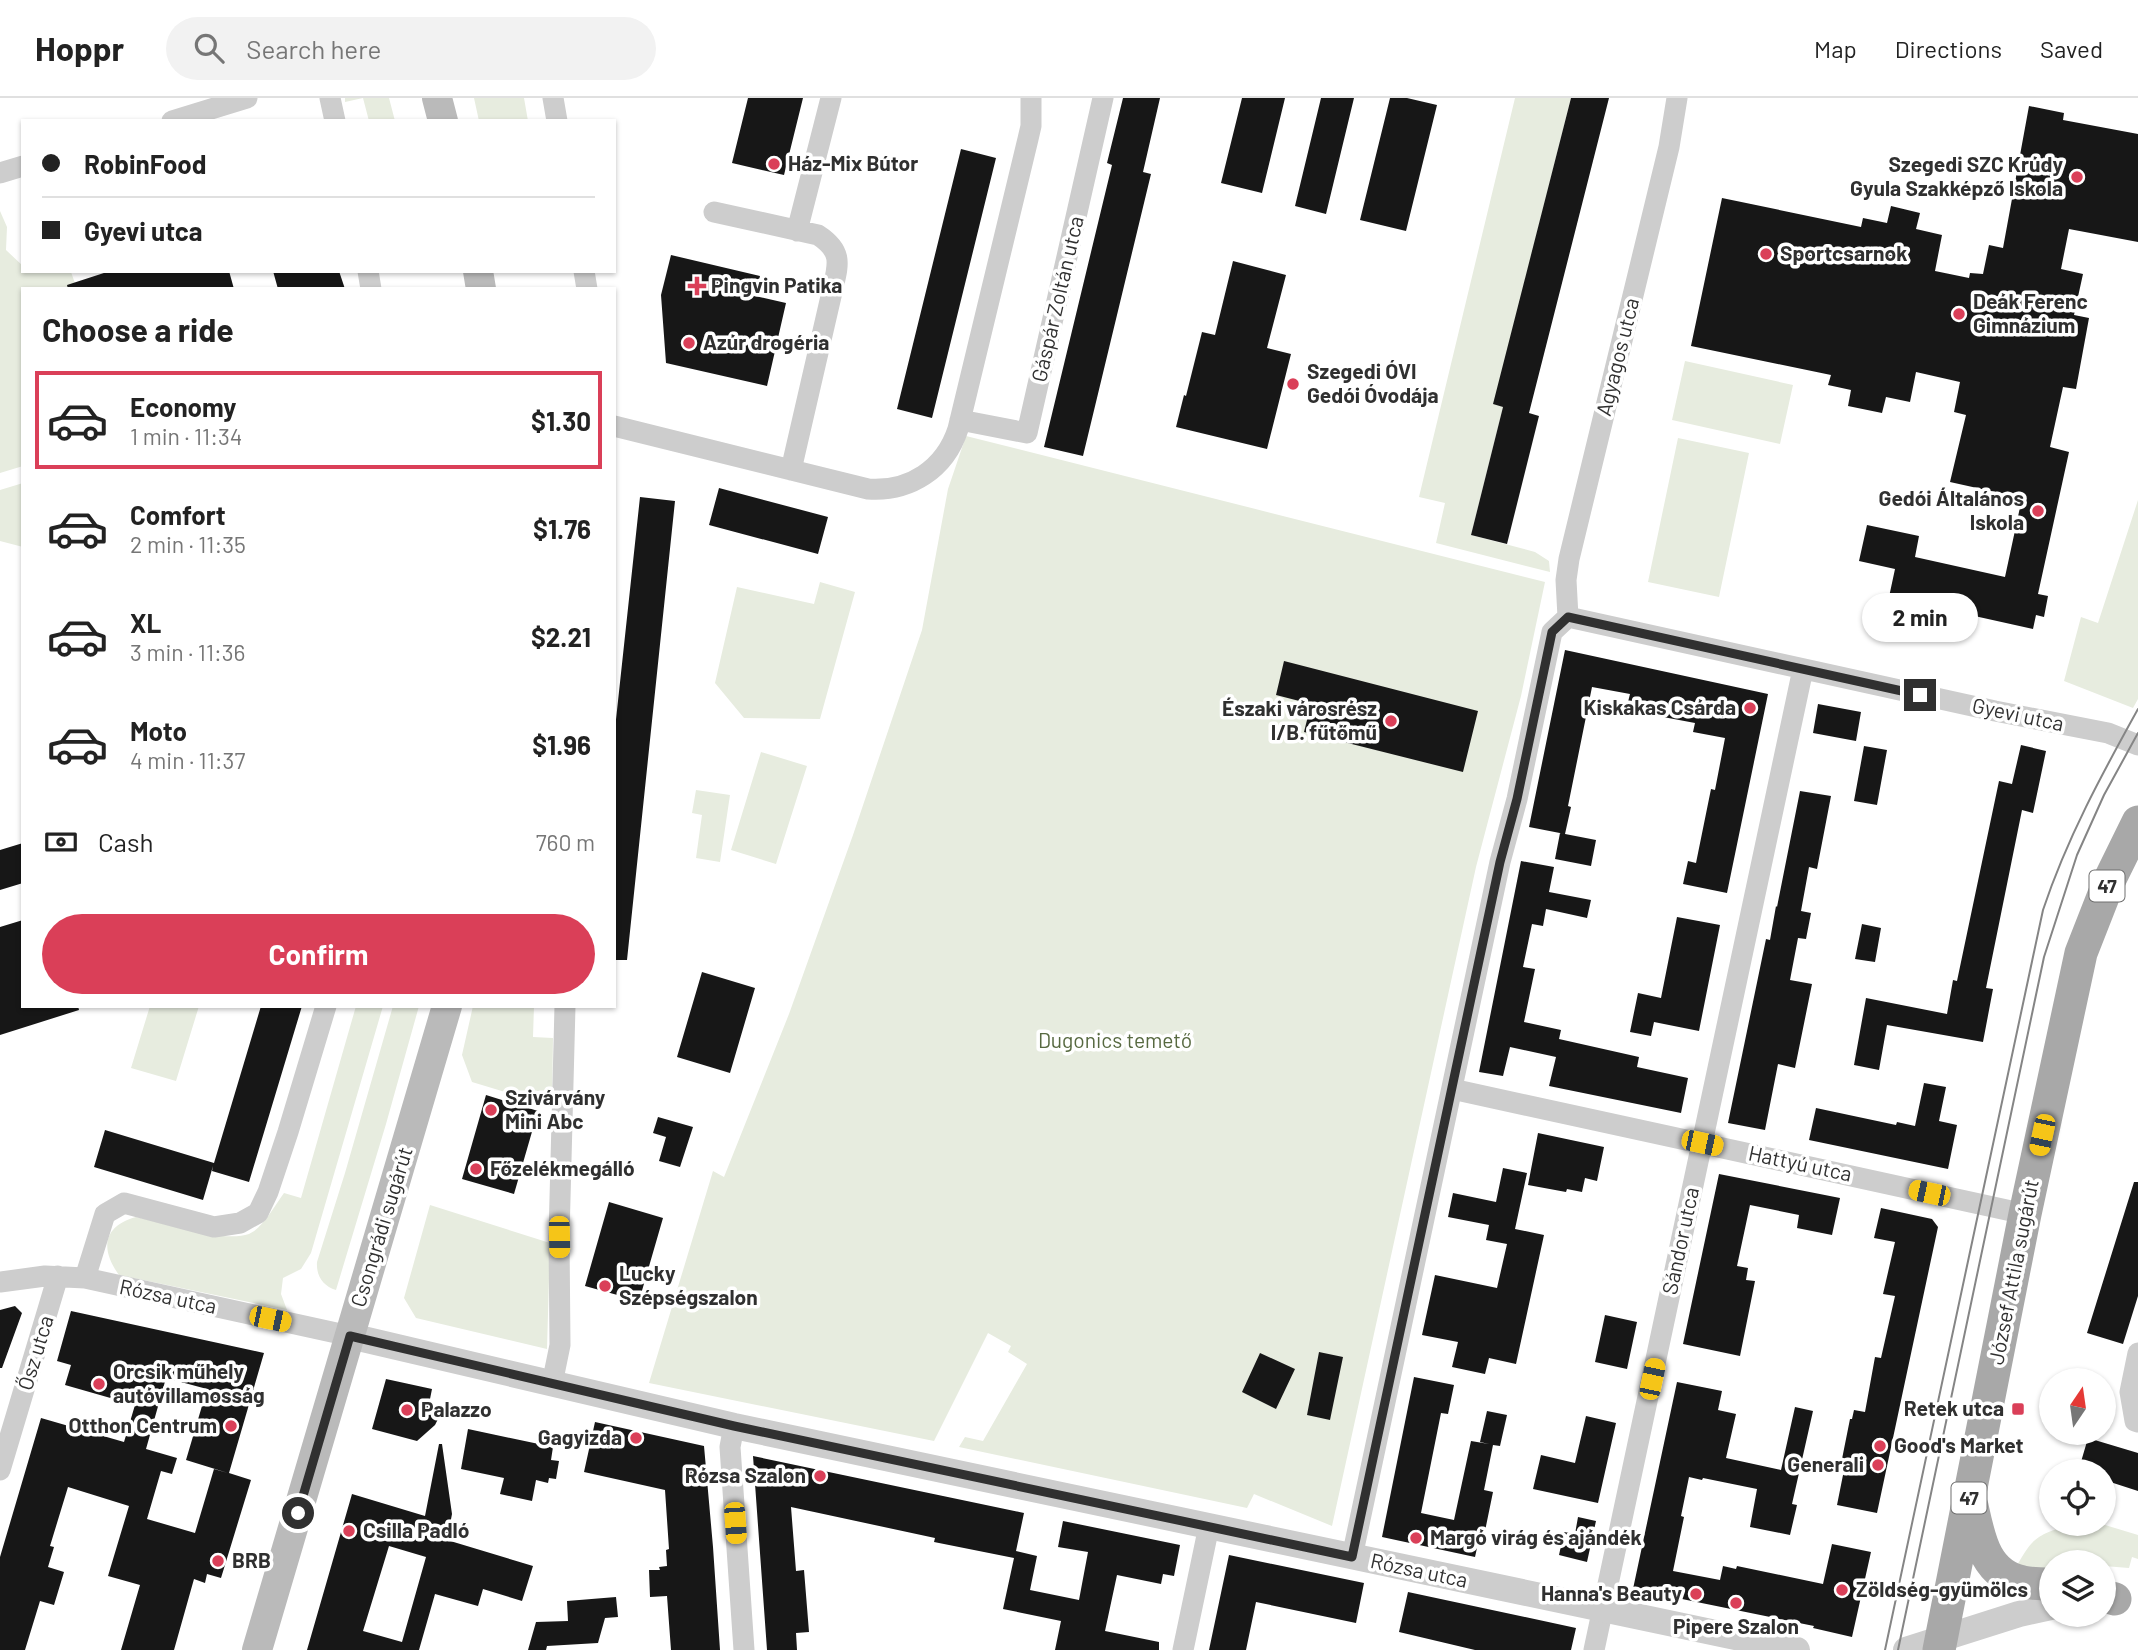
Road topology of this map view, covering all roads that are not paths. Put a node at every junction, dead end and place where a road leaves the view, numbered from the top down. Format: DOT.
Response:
graph roads {
  1 [pos="247,98"];
  2 [pos="330,98"];
  3 [pos="437,98"];
  4 [pos="552,98"];
  5 [pos="831,98"];
  6 [pos="1031,98"];
  7 [pos="1103,98"];
  8 [pos="1677,98"];
  9 [pos="179,119"];
  10 [pos="335,119"];
  11 [pos="442,119"];
  12 [pos="557,119"];
  13 [pos="21,167"];
  14 [pos="0,173"];
  15 [pos="714,212"];
  16 [pos="797,231"];
  17 [pos="960,420"];
  18 [pos="616,426"];
  19 [pos="791,470"];
  20 [pos="1568,617"];
  21 [pos="1803,669"];
  22 [pos="2138,745"];
  23 [pos="2138,822"];
  24 [pos="325,1008"];
  25 [pos="446,1008"];
  26 [pos="565,1008"];
  27 [pos="1452,1089"];
  28 [pos="1702,1143"];
  29 [pos="2025,1214"];
  30 [pos="58,1276"];
  31 [pos="85,1278"];
  32 [pos="0,1282"];
  33 [pos="350,1336"];
  34 [pos="2138,1353"];
  35 [pos="552,1384"];
  36 [pos="2138,1422"];
  37 [pos="734,1426"];
  38 [pos="0,1470"];
  39 [pos="1970,1495"];
  40 [pos="1209,1526"];
  41 [pos="1352,1557"];
  42 [pos="2039,1583"];
  43 [pos="1603,1610"];
  44 [pos="2039,1610"];
  45 [pos="1940,1645"];
  46 [pos="257,1650"];
  47 [pos="744,1650"];
  48 [pos="1183,1650"];
  49 [pos="1594,1650"];
  50 [pos="1797,1650"];
  51 [pos="1906,1650"];
  1 -- 9 [label="street"];
  2 -- 10 [label="street"];
  3 -- 11 [label="main road"];
  4 -- 12 [label="street"];
  5 -- 16 [label="street"];
  6 -- 17 [label="street"];
  7 -- 17 [label="street, Gáspár Zoltán utca"];
  8 -- 20 [label="street, Agyagos utca"];
  13 -- 14 [label="street"];
  15 -- 16 [label="street"];
  16 -- 19 [label="street"];
  17 -- 19 [label="street"];
  18 -- 19 [label="street"];
  20 -- 21 [label="street, Gyevi utca"];
  20 -- 27 [label="street"];
  21 -- 22 [label="street, Gyevi utca"];
  21 -- 28 [label="street, Sándor utca"];
  23 -- 29 [label="main road, József Attila sugárút / 47"];
  24 -- 31 [label="street"];
  25 -- 33 [label="main road, Csongrádi sugárút"];
  26 -- 35 [label="street"];
  27 -- 28 [label="street, Hattyú utca"];
  27 -- 41 [label="street"];
  28 -- 29 [label="street, Hattyú utca"];
  28 -- 43 [label="street, Sándor utca"];
  29 -- 39 [label="main road, József Attila sugárút / 47"];
  30 -- 31 [label="street, Rózsa utca"];
  30 -- 32 [label="street, Rózsa utca"];
  30 -- 38 [label="street, Ősz utca"];
  31 -- 33 [label="street, Rózsa utca"];
  33 -- 35 [label="street, Rózsa utca"];
  33 -- 46 [label="main road, Csongrádi sugárút"];
  34 -- 36 [label="street"];
  35 -- 37 [label="street, Rózsa utca"];
  37 -- 40 [label="street, Rózsa utca"];
  37 -- 47 [label="street"];
  39 -- 42 [label="main road"];
  39 -- 45 [label="main road, József Attila sugárút / 47"];
  40 -- 41 [label="street, Rózsa utca"];
  40 -- 48 [label="street"];
  41 -- 43 [label="street, Rózsa utca"];
  43 -- 49 [label="street, Sándor utca"];
  43 -- 50 [label="street, Rózsa utca"];
  44 -- 45 [label="street"];
  45 -- 51 [label="street"];
}
